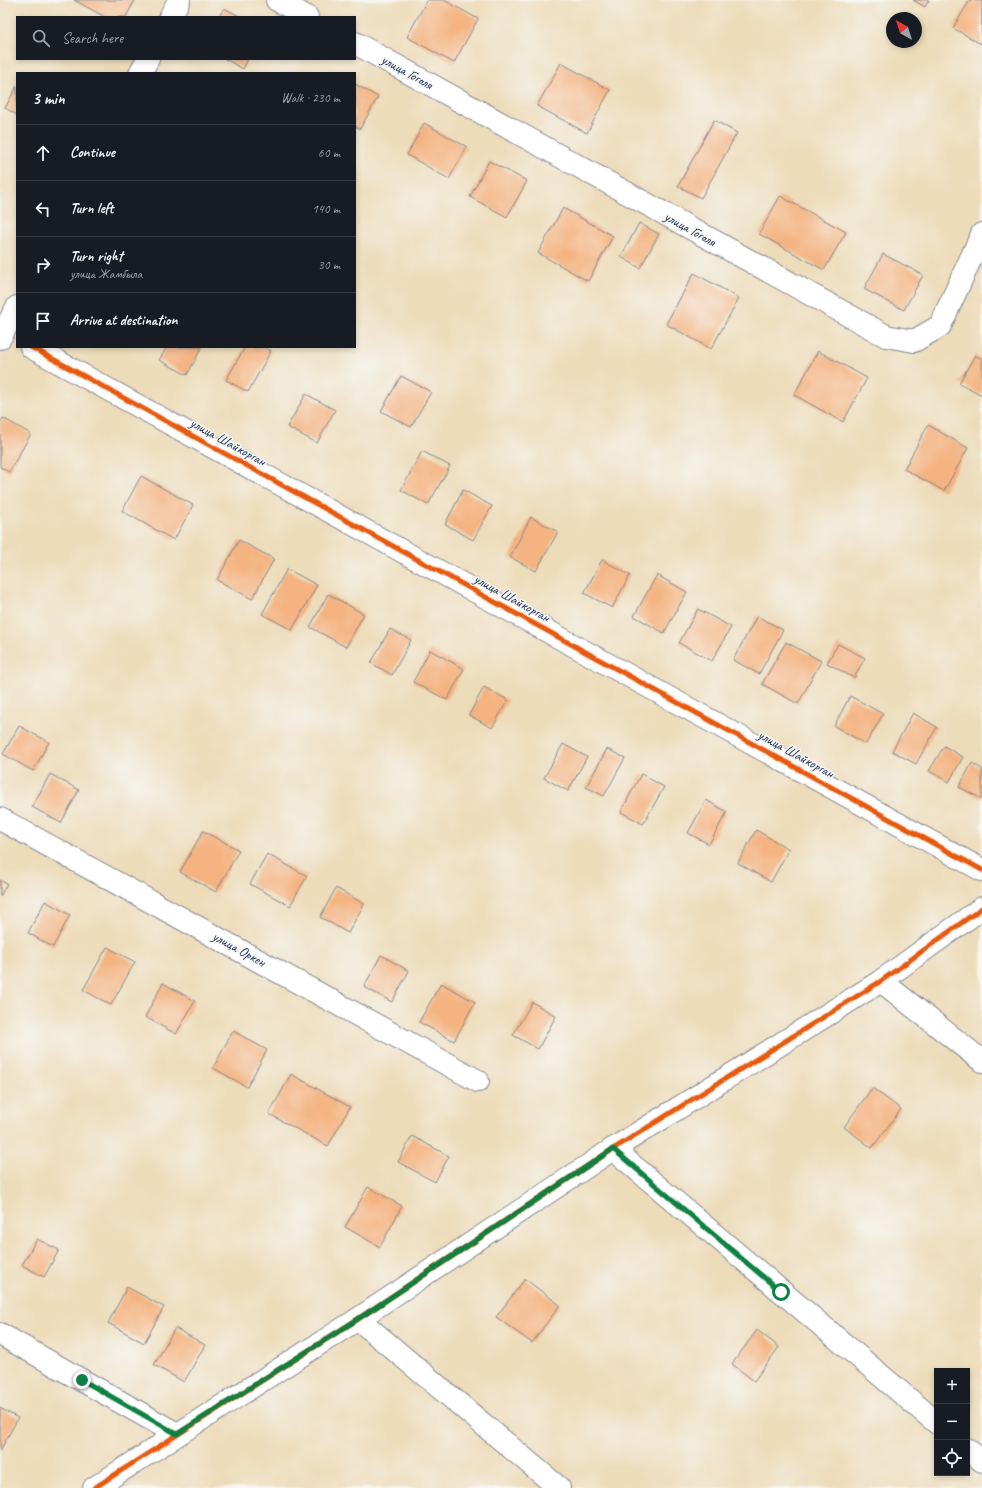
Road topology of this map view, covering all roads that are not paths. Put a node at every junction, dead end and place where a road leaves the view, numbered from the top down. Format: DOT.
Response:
graph roads {
  1 [pos="179,0"];
  2 [pos="277,0"];
  3 [pos="171,16"];
  4 [pos="305,16"];
  5 [pos="356,44"];
  6 [pos="147,60"];
  7 [pos="141,72"];
  8 [pos="982,234"];
  9 [pos="16,309"];
  10 [pos="5,335"];
  11 [pos="33,348"];
  12 [pos="0,819"];
  13 [pos="982,870"];
  14 [pos="982,908"];
  15 [pos="881,981"];
  16 [pos="982,1061"];
  17 [pos="478,1081"];
  18 [pos="613,1149"];
  19 [pos="358,1319"];
  20 [pos="0,1334"];
  21 [pos="934,1420"];
  22 [pos="177,1434"];
  23 [pos="970,1452"];
  24 [pos="982,1462"];
  25 [pos="95,1488"];
  26 [pos="559,1488"];
  1 -- 3 [label="street"];
  2 -- 4 [label="street"];
  5 -- 8 [label="street, улица Гоголя"];
  6 -- 7 [label="street"];
  9 -- 10 [label="street"];
  11 -- 13 [label="street, улица Шайкорган"];
  12 -- 17 [label="street, улица Оркен"];
  14 -- 15 [label="street"];
  15 -- 16 [label="street"];
  15 -- 18 [label="street"];
  18 -- 19 [label="street"];
  18 -- 21 [label="street"];
  19 -- 22 [label="street"];
  19 -- 26 [label="street"];
  20 -- 22 [label="street"];
  22 -- 25 [label="street"];
  23 -- 24 [label="street"];
}
